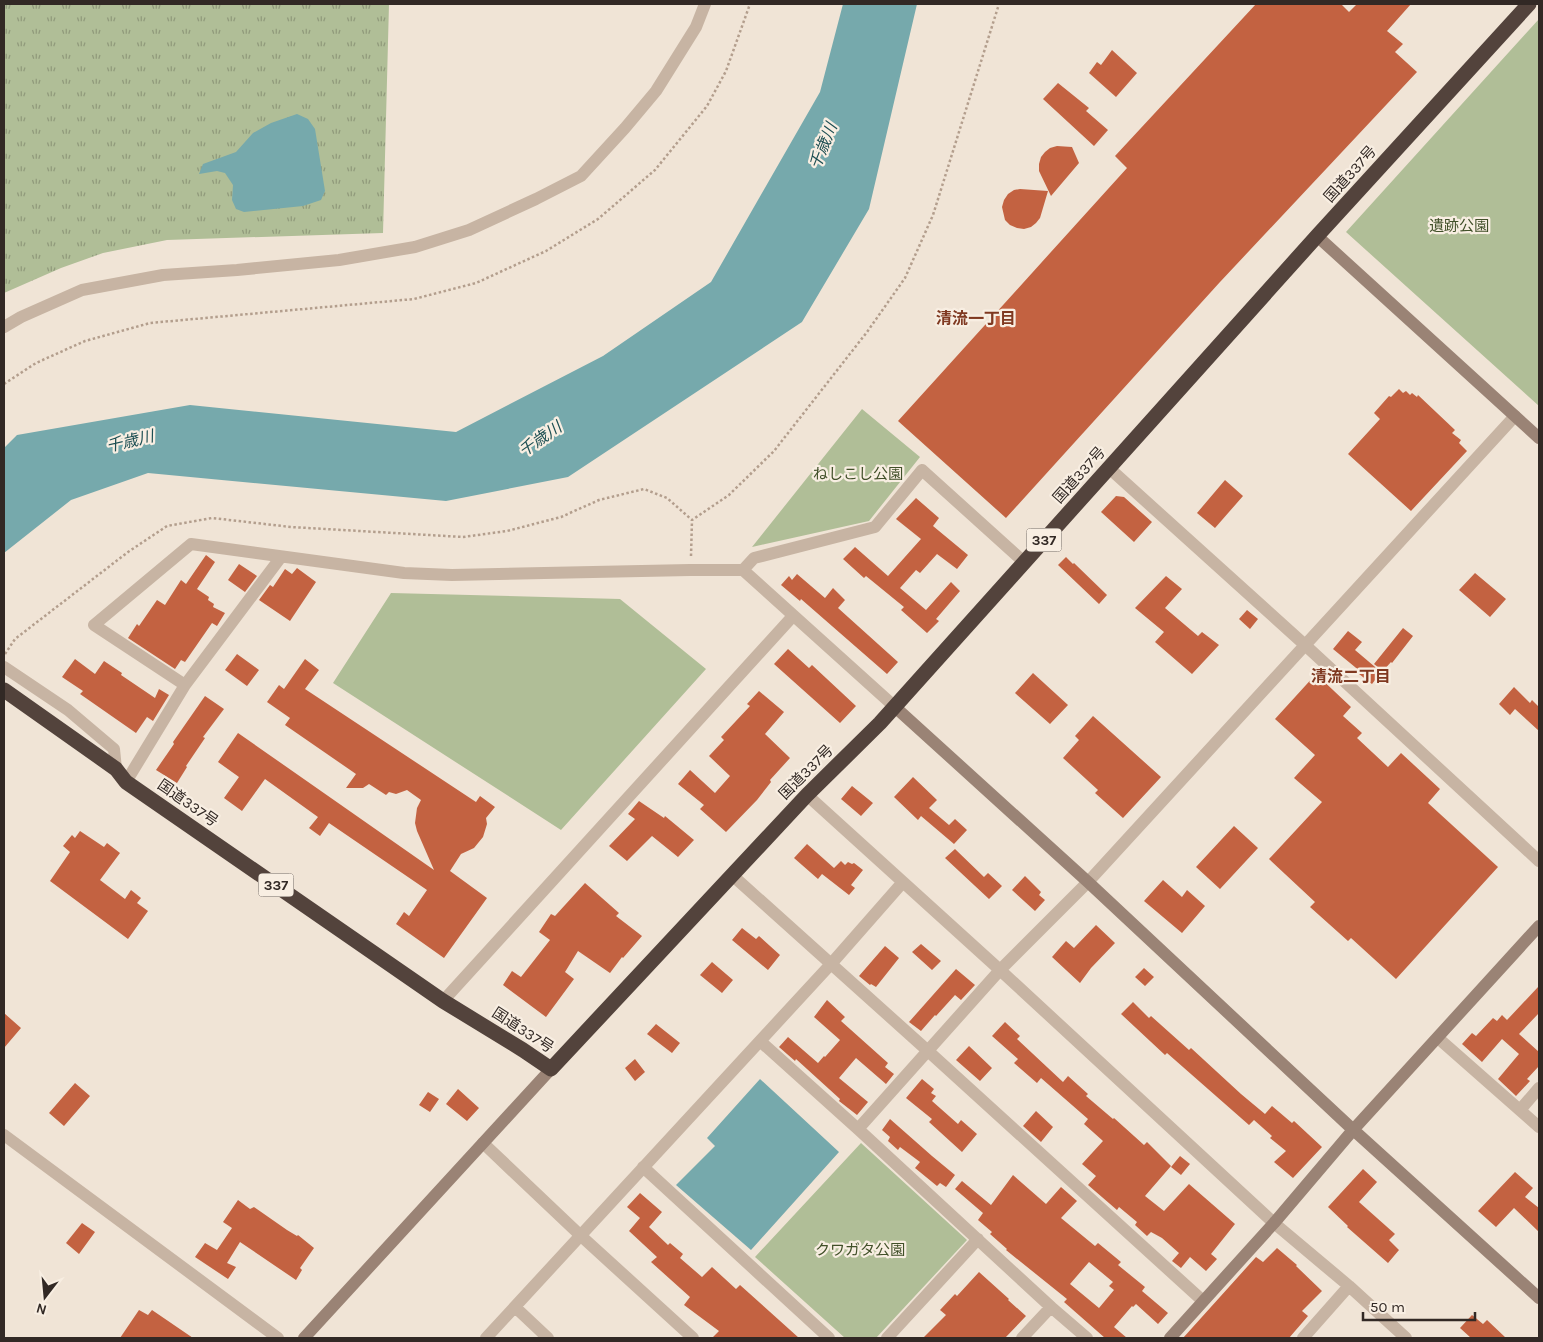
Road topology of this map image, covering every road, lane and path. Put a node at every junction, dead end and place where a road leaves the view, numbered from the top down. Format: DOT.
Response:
graph roads {
  1 [pos="705,4"];
  2 [pos="999,4"];
  3 [pos="1529,4"];
  4 [pos="1317,236"];
  5 [pos="4,326"];
  6 [pos="1515,416"];
  7 [pos="1539,438"];
  8 [pos="1109,468"];
  9 [pos="692,520"];
  10 [pos="281,557"];
  11 [pos="1024,562"];
  12 [pos="690,570"];
  13 [pos="743,570"];
  14 [pos="793,616"];
  15 [pos="1306,645"];
  16 [pos="4,657"];
  17 [pos="4,667"];
  18 [pos="185,685"];
  19 [pos="6,692"];
  20 [pos="895,706"];
  21 [pos="116,769"];
  22 [pos="126,782"];
  23 [pos="807,795"];
  24 [pos="1539,860"];
  25 [pos="732,875"];
  26 [pos="903,882"];
  27 [pos="1088,882"];
  28 [pos="1539,926"];
  29 [pos="831,964"];
  30 [pos="1000,970"];
  31 [pos="443,1001"];
  32 [pos="1438,1038"];
  33 [pos="760,1040"];
  34 [pos="928,1051"];
  35 [pos="551,1069"];
  36 [pos="1539,1088"];
  37 [pos="1520,1110"];
  38 [pos="1539,1128"];
  39 [pos="858,1129"];
  40 [pos="1354,1130"];
  41 [pos="4,1135"];
  42 [pos="483,1143"];
  43 [pos="643,1167"];
  44 [pos="1274,1223"];
  45 [pos="580,1235"];
  46 [pos="978,1239"];
  47 [pos="1349,1286"];
  48 [pos="1539,1298"];
  49 [pos="1203,1301"];
  50 [pos="515,1307"];
  51 [pos="1051,1307"];
  52 [pos="278,1338"];
  53 [pos="304,1338"];
  54 [pos="486,1338"];
  55 [pos="548,1338"];
  56 [pos="693,1338"];
  57 [pos="829,1338"];
  58 [pos="887,1338"];
  59 [pos="1022,1338"];
  60 [pos="1087,1338"];
  61 [pos="1170,1338"];
  62 [pos="1303,1338"];
  63 [pos="1406,1338"];
  1 -- 5 [label="street"];
  2 -- 9 [label="path"];
  3 -- 4 [label="highway, 国道337号 / 337"];
  4 -- 6 [label="street"];
  4 -- 8 [label="highway, 国道337号 / 337"];
  6 -- 7 [label="street"];
  6 -- 15 [label="street"];
  8 -- 11 [label="highway, 国道337号 / 337"];
  8 -- 15 [label="street"];
  9 -- 12 [label="path"];
  9 -- 16 [label="path"];
  10 -- 12 [label="street"];
  10 -- 18 [label="street"];
  10 -- 18 [label="street"];
  11 -- 13 [label="street"];
  11 -- 20 [label="highway, 国道337号 / 337"];
  12 -- 13 [label="street"];
  13 -- 14 [label="street"];
  14 -- 20 [label="street"];
  14 -- 31 [label="street"];
  15 -- 24 [label="street"];
  15 -- 27 [label="street"];
  17 -- 21 [label="street"];
  18 -- 22 [label="street"];
  19 -- 21 [label="highway, 国道337号 / 337"];
  20 -- 23 [label="highway, 国道337号 / 337"];
  20 -- 27 [label="street"];
  21 -- 22 [label="highway, 国道337号 / 337"];
  22 -- 31 [label="highway, 国道337号 / 337"];
  23 -- 25 [label="highway, 国道337号 / 337"];
  23 -- 26 [label="street"];
  25 -- 29 [label="street"];
  25 -- 35 [label="highway, 国道337号 / 337"];
  26 -- 29 [label="street"];
  26 -- 30 [label="street"];
  27 -- 30 [label="street"];
  27 -- 40 [label="street"];
  28 -- 32 [label="street"];
  29 -- 33 [label="street"];
  29 -- 34 [label="street"];
  30 -- 34 [label="street"];
  30 -- 44 [label="street"];
  31 -- 35 [label="highway, 国道337号 / 337"];
  32 -- 37 [label="street"];
  32 -- 40 [label="street"];
  33 -- 39 [label="street"];
  33 -- 43 [label="street"];
  34 -- 39 [label="street"];
  34 -- 49 [label="street"];
  35 -- 42 [label="street"];
  36 -- 37 [label="street"];
  37 -- 38 [label="street"];
  39 -- 46 [label="street"];
  40 -- 44 [label="street"];
  40 -- 48 [label="street"];
  41 -- 52 [label="street"];
  42 -- 45 [label="street"];
  42 -- 53 [label="street"];
  43 -- 45 [label="street"];
  43 -- 57 [label="street"];
  44 -- 47 [label="street"];
  44 -- 49 [label="street"];
  45 -- 50 [label="street"];
  45 -- 56 [label="street"];
  46 -- 51 [label="street"];
  46 -- 58 [label="street"];
  47 -- 62 [label="street"];
  47 -- 63 [label="street"];
  49 -- 61 [label="street"];
  50 -- 54 [label="street"];
  50 -- 55 [label="street"];
  51 -- 59 [label="street"];
  51 -- 60 [label="street"];
}
